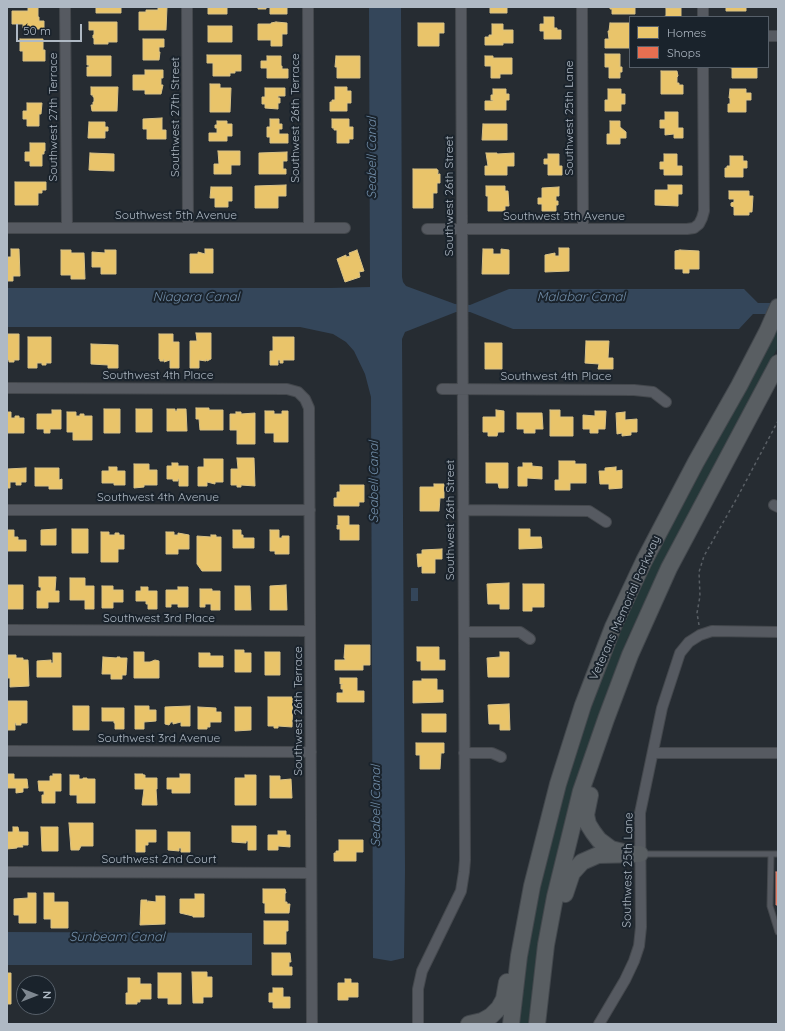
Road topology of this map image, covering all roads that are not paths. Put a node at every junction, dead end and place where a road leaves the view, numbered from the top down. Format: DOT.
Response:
graph roads {
  1 [pos="66,7"];
  2 [pos="187,7"];
  3 [pos="308,7"];
  4 [pos="461,7"];
  5 [pos="582,7"];
  6 [pos="703,68"];
  7 [pos="67,227"];
  8 [pos="7,228"];
  9 [pos="188,228"];
  10 [pos="309,228"];
  11 [pos="345,228"];
  12 [pos="462,228"];
  13 [pos="427,229"];
  14 [pos="583,229"];
  15 [pos="778,307"];
  16 [pos="778,364"];
  17 [pos="7,388"];
  18 [pos="442,389"];
  19 [pos="462,389"];
  20 [pos="305,399"];
  21 [pos="666,402"];
  22 [pos="7,510"];
  23 [pos="310,510"];
  24 [pos="464,510"];
  25 [pos="606,522"];
  26 [pos="669,568"];
  27 [pos="7,630"];
  28 [pos="310,631"];
  29 [pos="464,632"];
  30 [pos="778,632"];
  31 [pos="530,639"];
  32 [pos="7,751"];
  33 [pos="311,752"];
  34 [pos="464,753"];
  35 [pos="653,753"];
  36 [pos="778,753"];
  37 [pos="501,757"];
  38 [pos="546,828"];
  39 [pos="633,854"];
  40 [pos="771,854"];
  41 [pos="778,854"];
  42 [pos="7,872"];
  43 [pos="311,873"];
  44 [pos="777,928"];
  45 [pos="312,1024"];
  46 [pos="418,1024"];
  47 [pos="469,1024"];
  48 [pos="511,1024"];
  49 [pos="537,1024"];
  50 [pos="545,1024"];
  51 [pos="599,1024"];
  1 -- 7 [label="street, Southwest 27th Terrace"];
  2 -- 9 [label="street, Southwest 27th Street"];
  3 -- 10 [label="street, Southwest 26th Terrace"];
  4 -- 12 [label="street, Southwest 26th Street"];
  5 -- 14 [label="street, Southwest 25th Lane"];
  6 -- 14 [label="street, Southwest 5th Avenue"];
  7 -- 8 [label="street, Southwest 5th Avenue"];
  7 -- 9 [label="street, Southwest 5th Avenue"];
  9 -- 10 [label="street, Southwest 5th Avenue"];
  10 -- 11 [label="street, Southwest 5th Avenue"];
  12 -- 13 [label="street, Southwest 5th Avenue"];
  12 -- 14 [label="street, Southwest 5th Avenue"];
  12 -- 19 [label="street, Southwest 26th Street"];
  15 -- 38 [label="highway, Veterans Memorial Parkway"];
  16 -- 26 [label="highway, Veterans Memorial Parkway"];
  17 -- 20 [label="street, Southwest 4th Place"];
  18 -- 19 [label="street, Southwest 4th Place"];
  19 -- 21 [label="street, Southwest 4th Place"];
  19 -- 24 [label="street, Southwest 26th Street"];
  20 -- 23 [label="street, Southwest 26th Terrace"];
  22 -- 23 [label="street, Southwest 4th Avenue"];
  23 -- 28 [label="street, Southwest 26th Terrace"];
  24 -- 25 [label="street"];
  24 -- 29 [label="street, Southwest 26th Street"];
  26 -- 39 [label="highway"];
  26 -- 49 [label="highway, Veterans Memorial Parkway"];
  27 -- 28 [label="street, Southwest 3rd Place"];
  28 -- 33 [label="street, Southwest 26th Terrace"];
  29 -- 31 [label="street"];
  29 -- 34 [label="street, Southwest 26th Street"];
  30 -- 35 [label="street, Southwest 25th Lane"];
  32 -- 33 [label="street, Southwest 3rd Avenue"];
  33 -- 43 [label="street, Southwest 26th Terrace"];
  34 -- 37 [label="street"];
  34 -- 46 [label="street, Southwest 26th Street"];
  35 -- 36 [label="street"];
  35 -- 39 [label="street, Southwest 25th Lane"];
  38 -- 47 [label="highway"];
  38 -- 48 [label="highway, Veterans Memorial Parkway"];
  39 -- 40 [label="lane"];
  39 -- 50 [label="highway"];
  39 -- 51 [label="street, Southwest 25th Lane"];
  40 -- 41 [label="lane"];
  40 -- 44 [label="lane"];
  42 -- 43 [label="street, Southwest 2nd Court"];
  43 -- 45 [label="street, Southwest 26th Terrace"];
}
